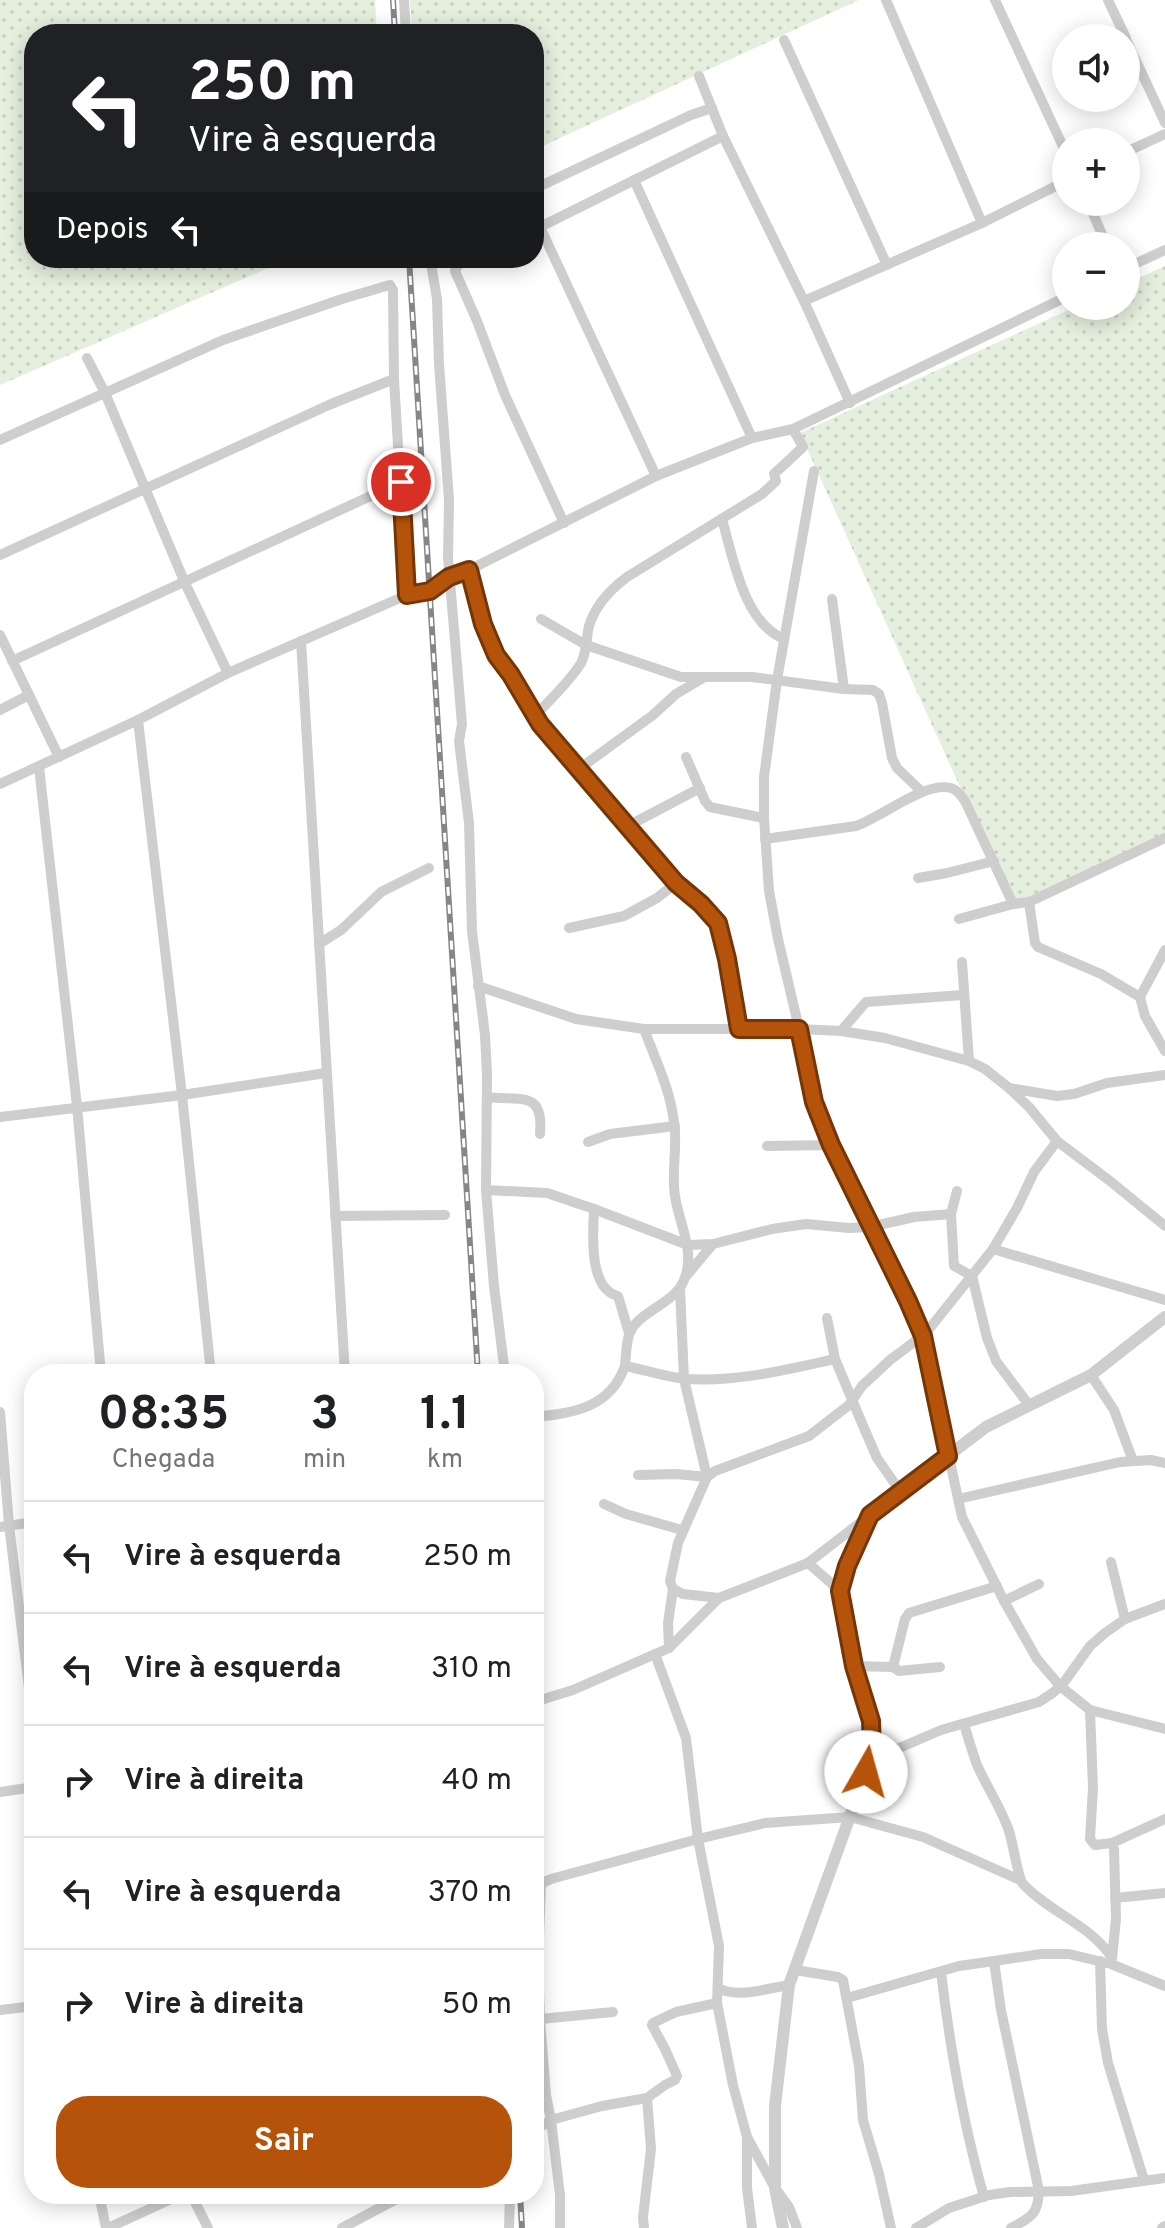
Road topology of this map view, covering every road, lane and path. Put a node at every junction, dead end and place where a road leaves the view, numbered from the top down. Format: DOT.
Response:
graph roads {
  1 [pos="404,0"];
  2 [pos="886,0"];
  3 [pos="995,0"];
  4 [pos="1108,0"];
  5 [pos="405,24"];
  6 [pos="1119,24"];
  7 [pos="784,40"];
  8 [pos="1140,69"];
  9 [pos="699,76"];
  10 [pos="712,108"];
  11 [pos="1165,123"];
  12 [pos="1054,128"];
  13 [pos="1165,134"];
  14 [pos="723,136"];
  15 [pos="1140,146"];
  16 [pos="634,180"];
  17 [pos="544,184"];
  18 [pos="1052,188"];
  19 [pos="982,223"];
  20 [pos="544,225"];
  21 [pos="544,243"];
  22 [pos="1165,250"];
  23 [pos="1140,262"];
  24 [pos="887,265"];
  25 [pos="432,268"];
  26 [pos="456,268"];
  27 [pos="804,301"];
  28 [pos="1052,304"];
  29 [pos="87,358"];
  30 [pos="394,379"];
  31 [pos="105,393"];
  32 [pos="850,403"];
  33 [pos="793,429"];
  34 [pos="752,438"];
  35 [pos="0,440"];
  36 [pos="814,471"];
  37 [pos="656,476"];
  38 [pos="401,482"];
  39 [pos="144,488"];
  40 [pos="722,519"];
  41 [pos="564,523"];
  42 [pos="0,555"];
  43 [pos="469,570"];
  44 [pos="449,577"];
  45 [pos="185,583"];
  46 [pos="407,595"];
  47 [pos="832,599"];
  48 [pos="541,619"];
  49 [pos="0,635"];
  50 [pos="784,639"];
  51 [pos="301,641"];
  52 [pos="586,645"];
  53 [pos="12,661"];
  54 [pos="228,673"];
  55 [pos="704,677"];
  56 [pos="777,680"];
  57 [pos="844,689"];
  58 [pos="29,695"];
  59 [pos="0,710"];
  60 [pos="535,716"];
  61 [pos="138,720"];
  62 [pos="59,757"];
  63 [pos="686,757"];
  64 [pos="39,767"];
  65 [pos="579,769"];
  66 [pos="0,784"];
  67 [pos="700,788"];
  68 [pos="921,791"];
  69 [pos="764,818"];
  70 [pos="628,826"];
  71 [pos="765,839"];
  72 [pos="1165,839"];
  73 [pos="994,861"];
  74 [pos="429,868"];
  75 [pos="918,878"];
  76 [pos="676,883"];
  77 [pos="1029,902"];
  78 [pos="1013,904"];
  79 [pos="959,919"];
  80 [pos="569,928"];
  81 [pos="319,944"];
  82 [pos="1165,950"];
  83 [pos="962,962"];
  84 [pos="478,986"];
  85 [pos="963,995"];
  86 [pos="1140,997"];
  87 [pos="644,1029"];
  88 [pos="739,1029"];
  89 [pos="799,1029"];
  90 [pos="841,1031"];
  91 [pos="1165,1051"];
  92 [pos="969,1061"];
  93 [pos="326,1073"];
  94 [pos="1165,1075"];
  95 [pos="1009,1088"];
  96 [pos="182,1095"];
  97 [pos="487,1097"];
  98 [pos="77,1106"];
  99 [pos="0,1117"];
  100 [pos="675,1126"];
  101 [pos="540,1134"];
  102 [pos="1057,1141"];
  103 [pos="588,1142"];
  104 [pos="831,1145"];
  105 [pos="767,1146"];
  106 [pos="486,1190"];
  107 [pos="957,1191"];
  108 [pos="594,1209"];
  109 [pos="951,1214"];
  110 [pos="445,1215"];
  111 [pos="335,1216"];
  112 [pos="1165,1226"];
  113 [pos="870,1227"];
  114 [pos="713,1244"];
  115 [pos="688,1245"];
  116 [pos="993,1249"];
  117 [pos="972,1276"];
  118 [pos="686,1277"];
  119 [pos="680,1289"];
  120 [pos="1165,1300"];
  121 [pos="1165,1317"];
  122 [pos="827,1318"];
  123 [pos="629,1333"];
  124 [pos="923,1336"];
  125 [pos="835,1359"];
  126 [pos="100,1364"];
  127 [pos="210,1364"];
  128 [pos="344,1364"];
  129 [pos="504,1364"];
  130 [pos="625,1366"];
  131 [pos="1091,1375"];
  132 [pos="684,1379"];
  133 [pos="853,1401"];
  134 [pos="1029,1405"];
  135 [pos="0,1412"];
  136 [pos="544,1416"];
  137 [pos="948,1456"];
  138 [pos="1133,1461"];
  139 [pos="1165,1463"];
  140 [pos="638,1475"];
  141 [pos="707,1477"];
  142 [pos="900,1491"];
  143 [pos="958,1499"];
  144 [pos="604,1504"];
  145 [pos="870,1515"];
  146 [pos="24,1523"];
  147 [pos="4,1526"];
  148 [pos="682,1530"];
  149 [pos="1111,1562"];
  150 [pos="808,1563"];
  151 [pos="1039,1584"];
  152 [pos="997,1586"];
  153 [pos="673,1589"];
  154 [pos="840,1591"];
  155 [pos="719,1598"];
  156 [pos="1004,1601"];
  157 [pos="1165,1604"];
  158 [pos="1125,1619"];
  159 [pos="669,1648"];
  160 [pos="655,1654"];
  161 [pos="24,1661"];
  162 [pos="854,1666"];
  163 [pos="893,1667"];
  164 [pos="940,1667"];
  165 [pos="1060,1686"];
  166 [pos="544,1699"];
  167 [pos="1090,1710"];
  168 [pos="964,1724"];
  169 [pos="1165,1729"];
  170 [pos="869,1761"];
  171 [pos="24,1788"];
  172 [pos="0,1792"];
  173 [pos="850,1817"];
  174 [pos="1165,1819"];
  175 [pos="698,1839"];
  176 [pos="1112,1843"];
  177 [pos="1020,1880"];
  178 [pos="544,1883"];
  179 [pos="1165,1893"];
  180 [pos="1115,1898"];
  181 [pos="994,1961"];
  182 [pos="1108,1961"];
  183 [pos="795,1970"];
  184 [pos="941,1972"];
  185 [pos="789,1985"];
  186 [pos="1165,1986"];
  187 [pos="718,1988"];
  188 [pos="847,1998"];
  189 [pos="717,2003"];
  190 [pos="24,2007"];
  191 [pos="0,2010"];
  192 [pos="613,2012"];
  193 [pos="544,2019"];
  194 [pos="544,2070"];
  195 [pos="647,2098"];
  196 [pos="551,2120"];
  197 [pos="544,2125"];
  198 [pos="747,2137"];
  199 [pos="1165,2178"];
  200 [pos="1144,2180"];
  201 [pos="775,2188"];
  202 [pos="1039,2191"];
  203 [pos="984,2197"];
  204 [pos="101,2204"];
  205 [pos="160,2204"];
  206 [pos="196,2204"];
  207 [pos="384,2204"];
  208 [pos="510,2204"];
  209 [pos="107,2228"];
  210 [pos="208,2228"];
  211 [pos="342,2228"];
  212 [pos="509,2228"];
  213 [pos="560,2228"];
  214 [pos="644,2228"];
  215 [pos="752,2228"];
  216 [pos="783,2228"];
  217 [pos="797,2228"];
  218 [pos="891,2228"];
  219 [pos="916,2228"];
  220 [pos="1011,2228"];
  1 -- 5 [label="street"];
  2 -- 19 [label="street"];
  3 -- 12 [label="street"];
  4 -- 6 [label="street"];
  7 -- 24 [label="street"];
  8 -- 11 [label="street"];
  9 -- 10 [label="street"];
  10 -- 14 [label="street"];
  10 -- 17 [label="street"];
  13 -- 15 [label="street"];
  14 -- 16 [label="street"];
  14 -- 27 [label="street"];
  16 -- 20 [label="street"];
  16 -- 34 [label="street"];
  18 -- 19 [label="street"];
  19 -- 24 [label="street"];
  21 -- 37 [label="street"];
  22 -- 23 [label="street"];
  24 -- 27 [label="street"];
  25 -- 44 [label="street"];
  26 -- 41 [label="street"];
  27 -- 32 [label="street"];
  28 -- 32 [label="street"];
  29 -- 31 [label="street"];
  30 -- 31 [label="street"];
  30 -- 38 [label="street"];
  30 -- 39 [label="street"];
  31 -- 35 [label="street"];
  31 -- 39 [label="street"];
  32 -- 33 [label="street"];
  33 -- 34 [label="street"];
  33 -- 40 [label="street"];
  34 -- 37 [label="street"];
  36 -- 50 [label="street"];
  37 -- 41 [label="street"];
  38 -- 45 [label="street"];
  38 -- 46 [label="street"];
  39 -- 42 [label="street"];
  39 -- 45 [label="street"];
  40 -- 50 [label="street"];
  40 -- 52 [label="street"];
  41 -- 43 [label="street"];
  43 -- 44 [label="street"];
  43 -- 60 [label="street"];
  44 -- 46 [label="street"];
  44 -- 84 [label="street"];
  45 -- 53 [label="street"];
  45 -- 54 [label="street"];
  46 -- 51 [label="street"];
  47 -- 57 [label="street"];
  48 -- 52 [label="street"];
  49 -- 53 [label="street"];
  50 -- 56 [label="street"];
  51 -- 54 [label="street"];
  51 -- 81 [label="street"];
  52 -- 55 [label="street"];
  52 -- 60 [label="street"];
  53 -- 58 [label="street"];
  54 -- 61 [label="street"];
  55 -- 56 [label="street"];
  55 -- 65 [label="street"];
  56 -- 57 [label="street"];
  56 -- 69 [label="street"];
  57 -- 68 [label="street"];
  58 -- 59 [label="street"];
  58 -- 62 [label="street"];
  60 -- 65 [label="street"];
  61 -- 62 [label="street"];
  61 -- 96 [label="street"];
  62 -- 64 [label="street"];
  63 -- 67 [label="street"];
  64 -- 66 [label="street"];
  64 -- 98 [label="street"];
  65 -- 70 [label="street"];
  67 -- 69 [label="street"];
  67 -- 70 [label="street"];
  68 -- 71 [label="street"];
  68 -- 73 [label="street"];
  69 -- 71 [label="street"];
  70 -- 76 [label="street"];
  71 -- 89 [label="street"];
  72 -- 77 [label="street"];
  73 -- 75 [label="street"];
  73 -- 78 [label="street"];
  74 -- 81 [label="street"];
  76 -- 80 [label="street"];
  76 -- 88 [label="street"];
  77 -- 78 [label="street"];
  77 -- 86 [label="street"];
  78 -- 79 [label="street"];
  81 -- 93 [label="street"];
  82 -- 86 [label="street"];
  83 -- 85 [label="street"];
  84 -- 87 [label="street"];
  84 -- 97 [label="street"];
  85 -- 90 [label="street"];
  85 -- 92 [label="street"];
  86 -- 91 [label="street"];
  87 -- 88 [label="street"];
  87 -- 100 [label="street"];
  88 -- 89 [label="street"];
  89 -- 90 [label="street"];
  89 -- 104 [label="street"];
  90 -- 92 [label="street"];
  92 -- 95 [label="street"];
  93 -- 96 [label="street"];
  93 -- 111 [label="street"];
  94 -- 95 [label="street"];
  95 -- 102 [label="street"];
  96 -- 98 [label="street"];
  96 -- 127 [label="street"];
  97 -- 101 [label="street"];
  97 -- 106 [label="street"];
  98 -- 99 [label="street"];
  98 -- 126 [label="street"];
  100 -- 103 [label="street"];
  100 -- 115 [label="street"];
  102 -- 112 [label="street"];
  102 -- 116 [label="street"];
  104 -- 105 [label="street"];
  104 -- 113 [label="street"];
  106 -- 108 [label="street"];
  106 -- 129 [label="street"];
  107 -- 109 [label="street"];
  108 -- 115 [label="street"];
  108 -- 123 [label="street"];
  109 -- 113 [label="street"];
  109 -- 117 [label="street"];
  110 -- 111 [label="street"];
  111 -- 128 [label="street"];
  113 -- 114 [label="street"];
  113 -- 124 [label="street"];
  114 -- 115 [label="street"];
  114 -- 118 [label="street"];
  115 -- 118 [label="street"];
  116 -- 117 [label="street"];
  116 -- 120 [label="street"];
  117 -- 124 [label="street"];
  117 -- 134 [label="street"];
  118 -- 119 [label="street"];
  119 -- 123 [label="street"];
  119 -- 132 [label="street"];
  121 -- 131 [label="street"];
  122 -- 125 [label="street"];
  123 -- 130 [label="street"];
  124 -- 133 [label="street"];
  124 -- 137 [label="street"];
  125 -- 132 [label="street"];
  125 -- 133 [label="street"];
  130 -- 132 [label="street"];
  130 -- 136 [label="street"];
  131 -- 134 [label="street"];
  131 -- 138 [label="street"];
  132 -- 141 [label="street"];
  133 -- 141 [label="street"];
  133 -- 142 [label="street"];
  134 -- 137 [label="street"];
  135 -- 147 [label="street"];
  137 -- 142 [label="street"];
  137 -- 143 [label="street"];
  138 -- 139 [label="street"];
  138 -- 143 [label="street"];
  140 -- 141 [label="street"];
  141 -- 148 [label="street"];
  142 -- 145 [label="street"];
  143 -- 152 [label="street"];
  144 -- 148 [label="street"];
  145 -- 150 [label="street"];
  145 -- 154 [label="street"];
  146 -- 147 [label="street"];
  147 -- 161 [label="street"];
  148 -- 153 [label="street"];
  149 -- 158 [label="street"];
  150 -- 154 [label="street"];
  150 -- 155 [label="street"];
  151 -- 156 [label="street"];
  152 -- 156 [label="street"];
  152 -- 163 [label="street"];
  153 -- 155 [label="street"];
  153 -- 159 [label="street"];
  154 -- 162 [label="street"];
  155 -- 159 [label="street"];
  156 -- 165 [label="street"];
  157 -- 158 [label="street"];
  158 -- 165 [label="street"];
  159 -- 160 [label="street"];
  160 -- 166 [label="street"];
  160 -- 175 [label="street"];
  162 -- 163 [label="street"];
  162 -- 170 [label="street"];
  163 -- 164 [label="street"];
  165 -- 167 [label="street"];
  165 -- 168 [label="street"];
  167 -- 169 [label="street"];
  167 -- 176 [label="street"];
  168 -- 170 [label="street"];
  168 -- 177 [label="street"];
  170 -- 173 [label="street"];
  171 -- 172 [label="street"];
  173 -- 175 [label="street"];
  173 -- 177 [label="street"];
  173 -- 183 [label="street"];
  174 -- 176 [label="street"];
  175 -- 178 [label="street"];
  175 -- 187 [label="street"];
  176 -- 180 [label="street"];
  177 -- 182 [label="street"];
  179 -- 180 [label="street"];
  180 -- 182 [label="street"];
  181 -- 182 [label="street"];
  181 -- 184 [label="street"];
  181 -- 202 [label="street"];
  182 -- 186 [label="street"];
  182 -- 200 [label="street"];
  183 -- 185 [label="street"];
  183 -- 188 [label="street"];
  184 -- 188 [label="street"];
  184 -- 203 [label="street"];
  185 -- 187 [label="street"];
  185 -- 201 [label="street"];
  187 -- 189 [label="street"];
  188 -- 218 [label="street"];
  189 -- 195 [label="street"];
  189 -- 198 [label="street"];
  190 -- 191 [label="street"];
  192 -- 193 [label="street"];
  194 -- 196 [label="street"];
  195 -- 196 [label="street"];
  195 -- 214 [label="street"];
  196 -- 197 [label="street"];
  196 -- 213 [label="street"];
  198 -- 201 [label="street"];
  198 -- 215 [label="street"];
  199 -- 200 [label="street"];
  200 -- 202 [label="street"];
  201 -- 216 [label="street"];
  201 -- 217 [label="street"];
  202 -- 203 [label="street"];
  202 -- 220 [label="street"];
  203 -- 219 [label="street"];
  204 -- 209 [label="street"];
  205 -- 209 [label="street"];
  206 -- 210 [label="street"];
  207 -- 211 [label="street"];
  208 -- 212 [label="street"];
}
